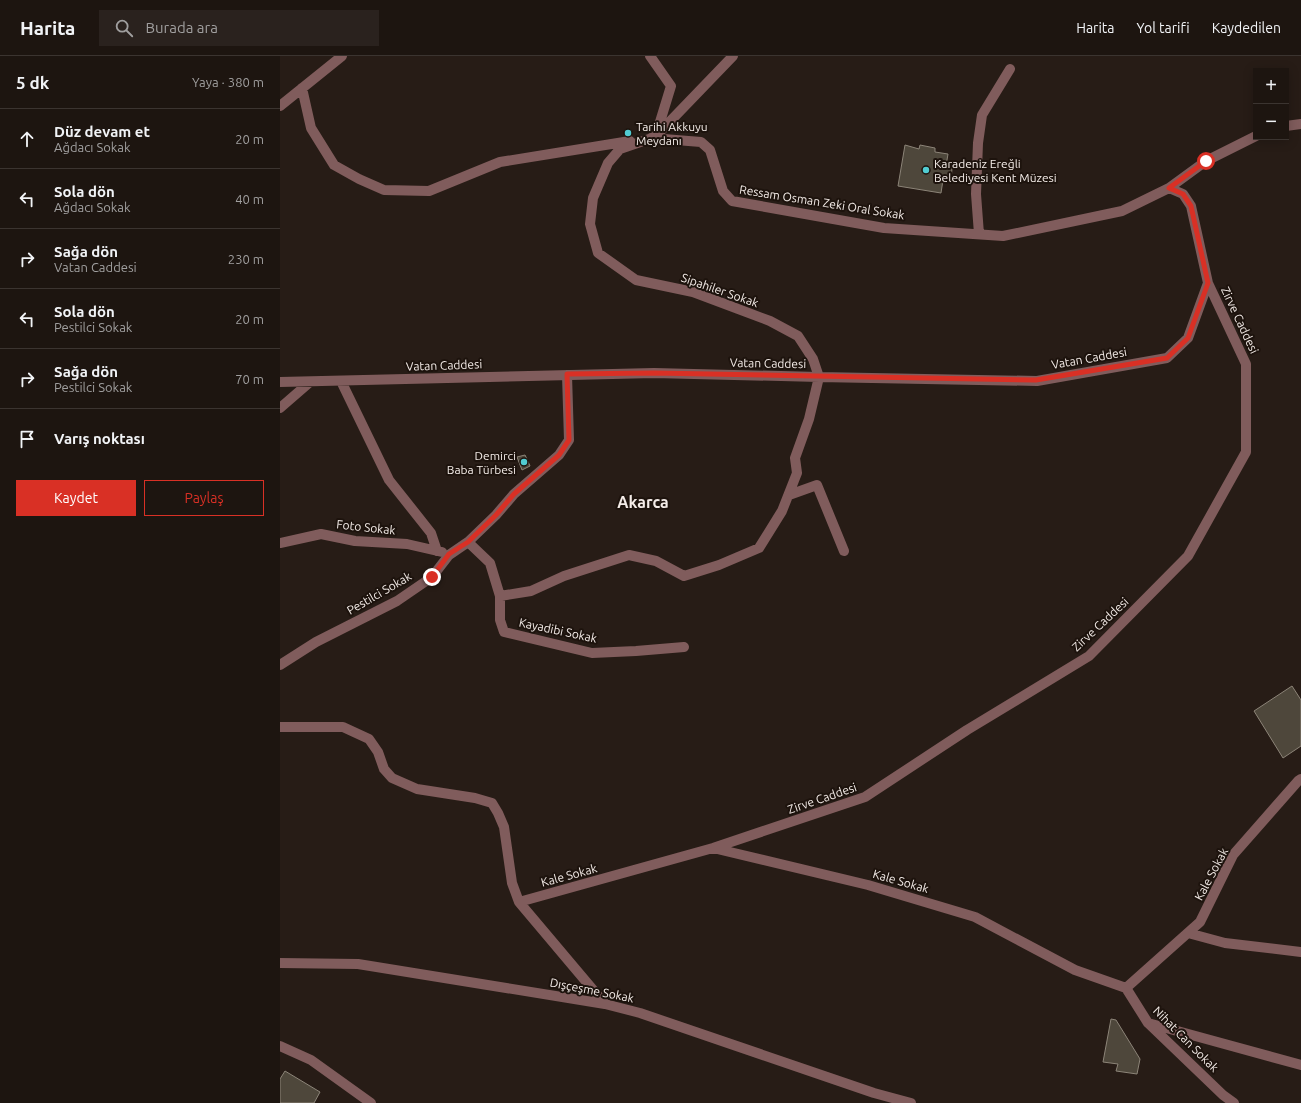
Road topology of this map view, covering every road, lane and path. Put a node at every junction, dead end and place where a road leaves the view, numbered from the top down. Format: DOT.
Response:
graph roads {
  1 [pos="342,56"];
  2 [pos="650,56"];
  3 [pos="733,56"];
  4 [pos="1010,69"];
  5 [pos="302,88"];
  6 [pos="280,106"];
  7 [pos="1301,124"];
  8 [pos="1289,126"];
  9 [pos="655,137"];
  10 [pos="1253,138"];
  11 [pos="1169,188"];
  12 [pos="979,234"];
  13 [pos="1208,283"];
  14 [pos="567,374"];
  15 [pos="819,377"];
  16 [pos="341,381"];
  17 [pos="280,382"];
  18 [pos="310,382"];
  19 [pos="280,408"];
  20 [pos="789,495"];
  21 [pos="468,542"];
  22 [pos="280,543"];
  23 [pos="437,551"];
  24 [pos="844,551"];
  25 [pos="449,554"];
  26 [pos="500,596"];
  27 [pos="684,647"];
  28 [pos="280,665"];
  29 [pos="280,727"];
  30 [pos="1301,779"];
  31 [pos="713,848"];
  32 [pos="519,902"];
  33 [pos="1188,933"];
  34 [pos="1301,952"];
  35 [pos="280,963"];
  36 [pos="1126,988"];
  37 [pos="605,1004"];
  38 [pos="1148,1023"];
  39 [pos="280,1046"];
  40 [pos="1301,1065"];
  41 [pos="371,1103"];
  42 [pos="911,1103"];
  43 [pos="1234,1103"];
  1 -- 5 [label="street"];
  2 -- 9 [label="street"];
  3 -- 9 [label="street"];
  4 -- 12 [label="street"];
  5 -- 6 [label="street"];
  5 -- 9 [label="street, Ressam Osman Zeki Oral Sokak"];
  7 -- 8 [label="street"];
  9 -- 12 [label="street, Ressam Osman Zeki Oral Sokak"];
  9 -- 15 [label="street, Sipahiler Sokak"];
  10 -- 11 [label="street, Ressam Osman Zeki Oral Sokak"];
  11 -- 12 [label="street, Ressam Osman Zeki Oral Sokak"];
  11 -- 13 [label="street, Zirve Caddesi"];
  13 -- 15 [label="street, Vatan Caddesi"];
  13 -- 31 [label="street, Zirve Caddesi"];
  14 -- 15 [label="street, Vatan Caddesi"];
  14 -- 16 [label="street, Vatan Caddesi"];
  14 -- 21 [label="street, Pestilci Sokak"];
  15 -- 20 [label="street"];
  16 -- 18 [label="street, Vatan Caddesi"];
  16 -- 23 [label="street"];
  17 -- 18 [label="street, Vatan Caddesi"];
  18 -- 19 [label="street"];
  20 -- 24 [label="street"];
  20 -- 26 [label="street"];
  21 -- 25 [label="street, Pestilci Sokak"];
  21 -- 26 [label="street, Kayadibi Sokak"];
  22 -- 23 [label="street, Foto Sokak"];
  23 -- 25 [label="street, Foto Sokak"];
  25 -- 28 [label="street, Pestilci Sokak"];
  26 -- 27 [label="street, Kayadibi Sokak"];
  29 -- 32 [label="street"];
  30 -- 33 [label="street, Kale Sokak"];
  31 -- 32 [label="street, Kale Sokak"];
  31 -- 36 [label="street, Kale Sokak"];
  32 -- 37 [label="street"];
  33 -- 34 [label="street"];
  33 -- 36 [label="street, Kale Sokak"];
  35 -- 37 [label="street, Dışçeşme Sokak"];
  36 -- 38 [label="street, Nihat Can Sokak"];
  37 -- 42 [label="street, Dışçeşme Sokak"];
  38 -- 40 [label="street"];
  38 -- 43 [label="street, Nihat Can Sokak"];
  39 -- 41 [label="street"];
}
